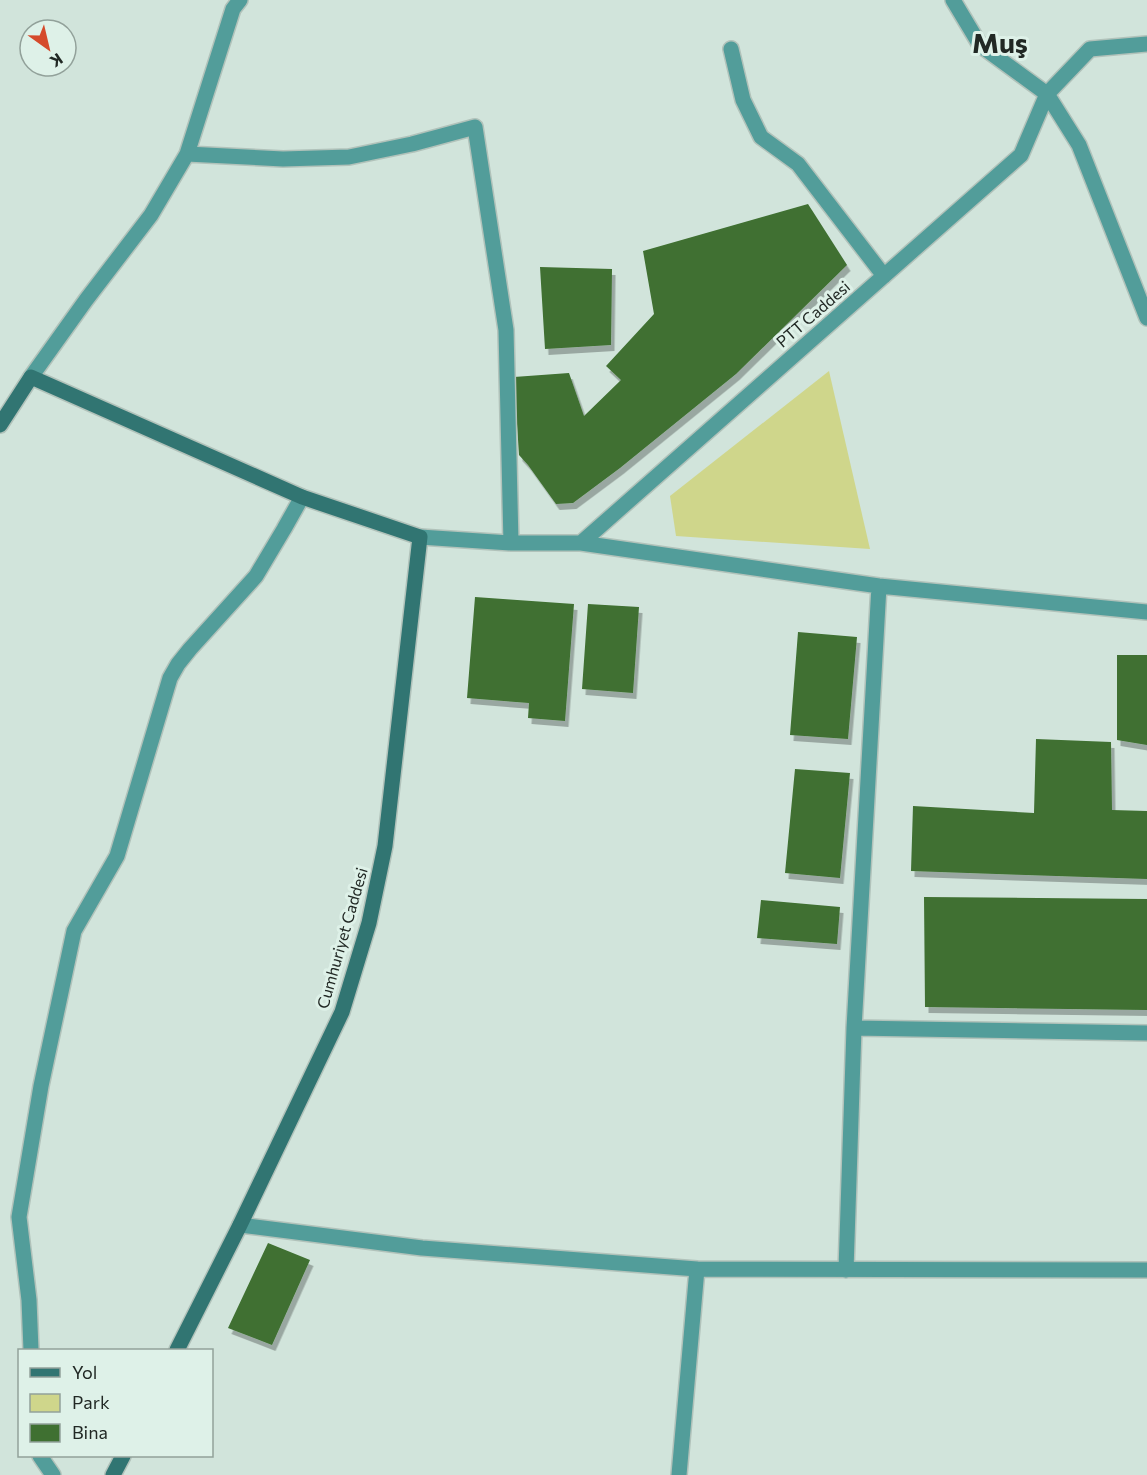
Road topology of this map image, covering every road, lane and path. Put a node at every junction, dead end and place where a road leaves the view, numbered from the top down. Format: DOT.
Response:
graph roads {
  1 [pos="240,0"];
  2 [pos="953,0"];
  3 [pos="1147,44"];
  4 [pos="731,49"];
  5 [pos="1047,94"];
  6 [pos="187,154"];
  7 [pos="884,276"];
  8 [pos="1147,318"];
  9 [pos="31,377"];
  10 [pos="0,425"];
  11 [pos="302,497"];
  12 [pos="420,537"];
  13 [pos="511,543"];
  14 [pos="580,543"];
  15 [pos="879,586"];
  16 [pos="1147,612"];
  17 [pos="854,1028"];
  18 [pos="1147,1033"];
  19 [pos="240,1226"];
  20 [pos="697,1269"];
  21 [pos="846,1270"];
  22 [pos="1147,1270"];
  23 [pos="32,1349"];
  24 [pos="178,1349"];
  25 [pos="41,1457"];
  26 [pos="122,1457"];
  27 [pos="53,1475"];
  28 [pos="113,1475"];
  29 [pos="679,1475"];
  1 -- 6 [label="street"];
  2 -- 5 [label="street"];
  3 -- 5 [label="street"];
  4 -- 7 [label="street"];
  5 -- 7 [label="street, PTT Caddesi"];
  5 -- 8 [label="street"];
  6 -- 9 [label="street"];
  6 -- 13 [label="street"];
  7 -- 14 [label="street, PTT Caddesi"];
  9 -- 10 [label="street"];
  9 -- 11 [label="street"];
  11 -- 12 [label="street"];
  11 -- 23 [label="street"];
  12 -- 13 [label="street"];
  12 -- 19 [label="street, Cumhuriyet Caddesi"];
  13 -- 14 [label="street"];
  14 -- 15 [label="street"];
  15 -- 16 [label="street"];
  15 -- 17 [label="street"];
  17 -- 18 [label="street"];
  17 -- 21 [label="street"];
  19 -- 20 [label="street"];
  19 -- 24 [label="street, Cumhuriyet Caddesi"];
  20 -- 21 [label="street"];
  20 -- 29 [label="street"];
  21 -- 22 [label="street"];
  25 -- 27 [label="street"];
  26 -- 28 [label="street"];
}
